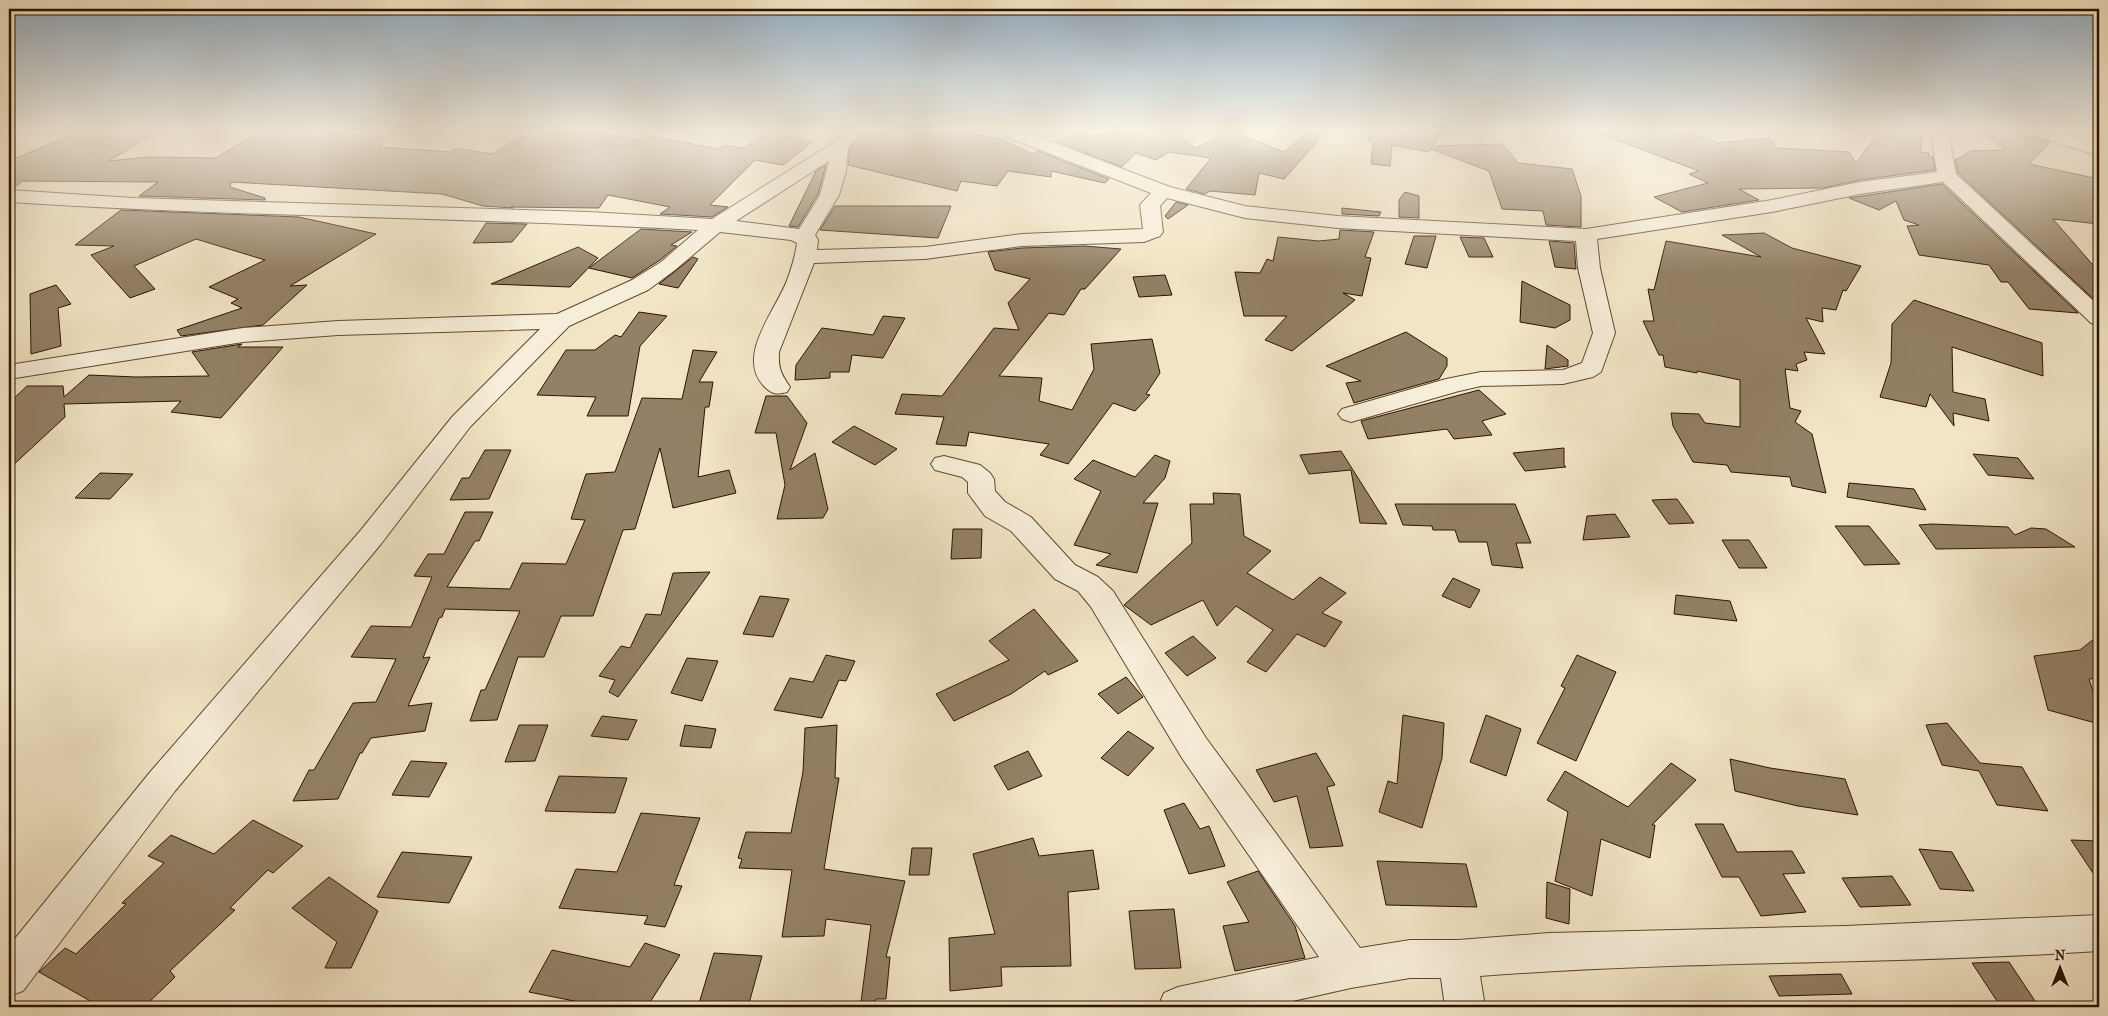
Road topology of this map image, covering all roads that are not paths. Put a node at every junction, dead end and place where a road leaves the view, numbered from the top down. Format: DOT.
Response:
graph roads {
  1 [pos="791,177"];
  2 [pos="837,177"];
  3 [pos="1130,177"];
  4 [pos="1937,177"];
  5 [pos="1949,177"];
  6 [pos="1163,190"];
  7 [pos="9,196"];
  8 [pos="716,225"];
  9 [pos="1586,235"];
  10 [pos="805,247"];
  11 [pos="2099,318"];
  12 [pos="560,320"];
  13 [pos="9,372"];
  14 [pos="778,387"];
  15 [pos="1351,414"];
  16 [pos="944,464"];
  17 [pos="2099,933"];
  18 [pos="1458,959"];
  19 [pos="1351,968"];
  20 [pos="9,977"];
  21 [pos="1178,1007"];
  22 [pos="1465,1007"];
  1 -- 8 [label="street"];
  2 -- 10 [label="street"];
  3 -- 6 [label="street"];
  4 -- 9 [label="street"];
  5 -- 11 [label="street"];
  6 -- 9 [label="street"];
  6 -- 10 [label="street"];
  7 -- 8 [label="street"];
  8 -- 10 [label="street"];
  8 -- 12 [label="street"];
  9 -- 15 [label="street"];
  10 -- 14 [label="street"];
  12 -- 13 [label="street"];
  12 -- 20 [label="street"];
  16 -- 19 [label="street"];
  17 -- 18 [label="street"];
  18 -- 19 [label="street"];
  18 -- 22 [label="street"];
  19 -- 21 [label="street"];
}
